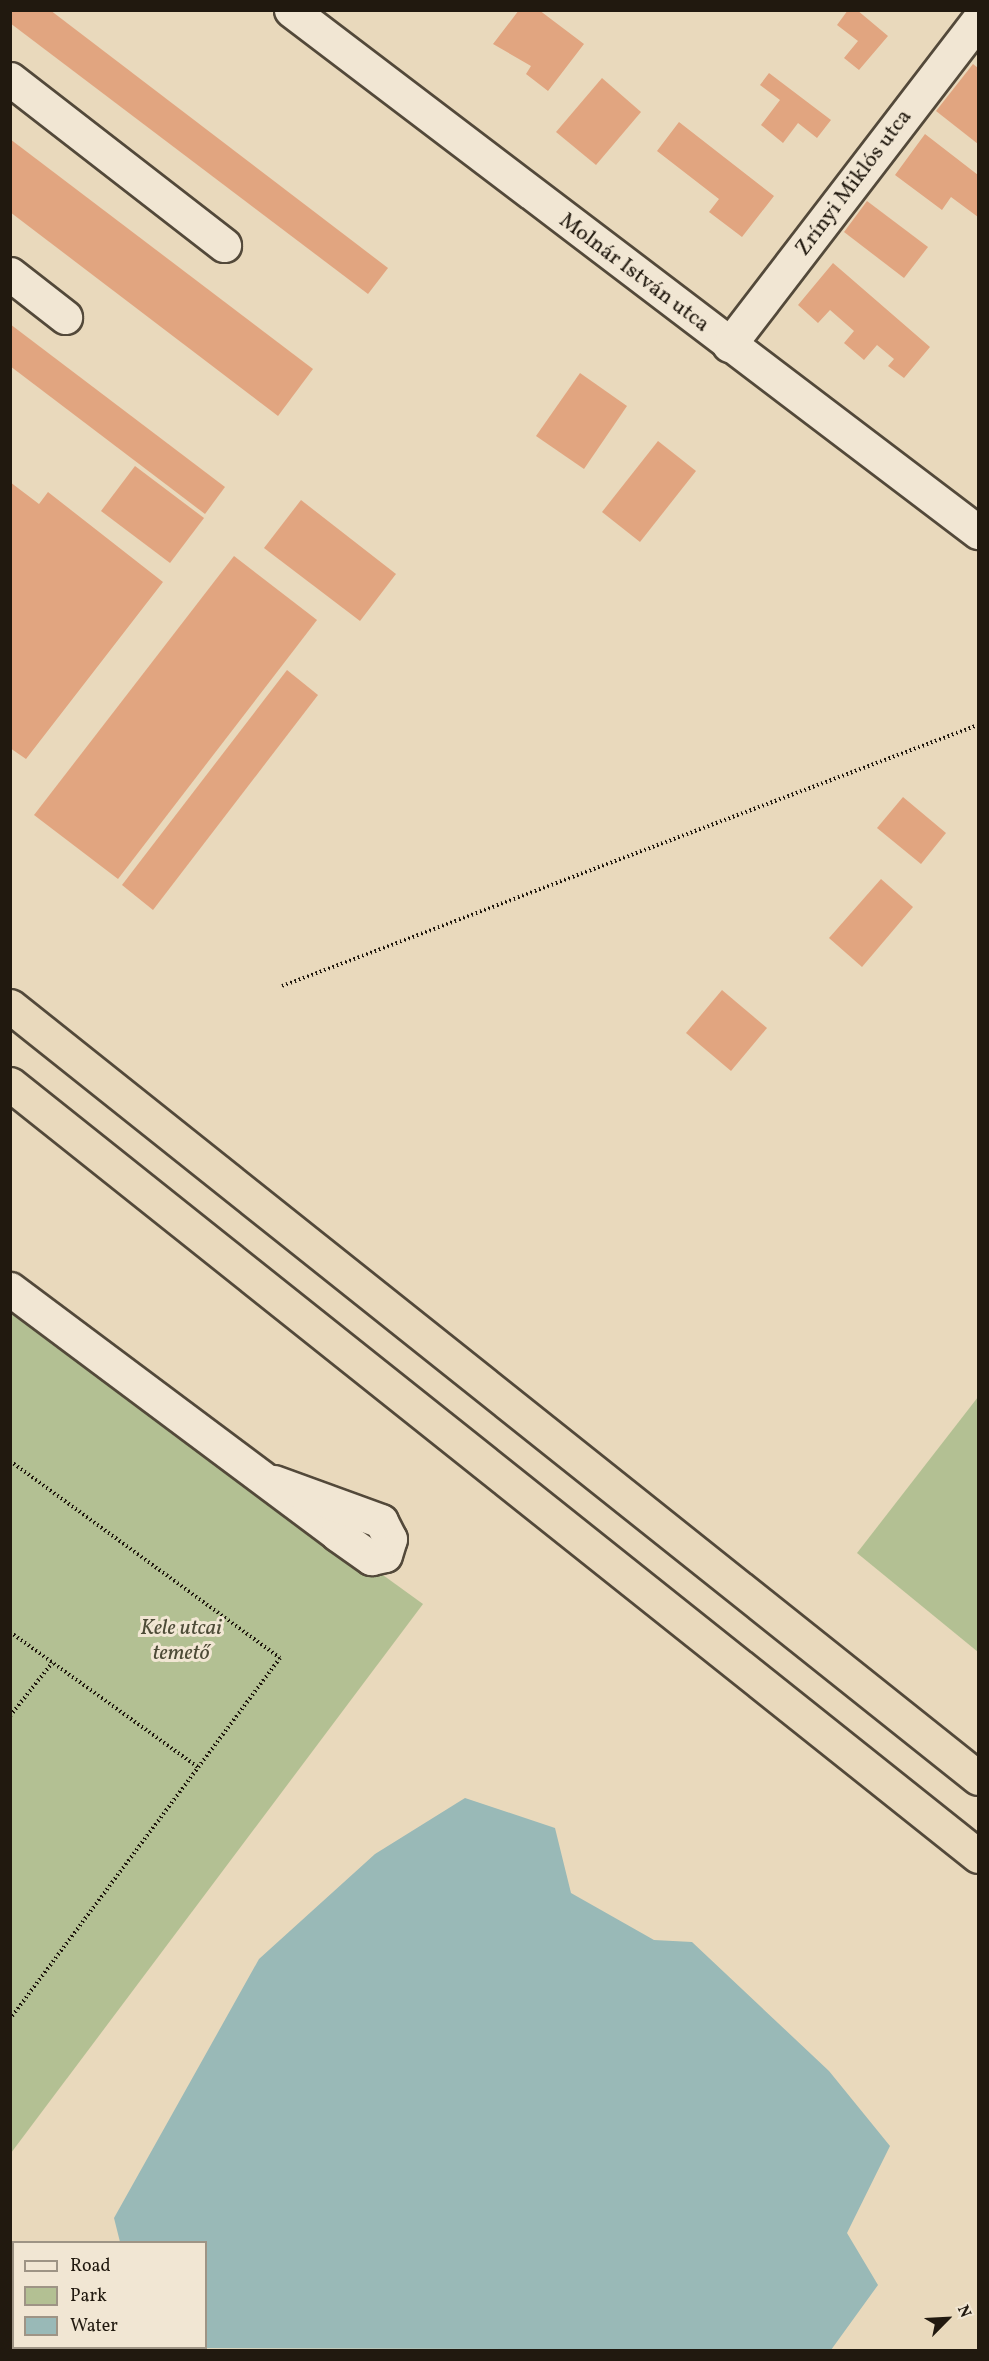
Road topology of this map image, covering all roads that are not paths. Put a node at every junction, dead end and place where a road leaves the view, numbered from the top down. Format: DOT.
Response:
graph roads {
  1 [pos="291,10"];
  2 [pos="978,20"];
  3 [pos="10,79"];
  4 [pos="224,245"];
  5 [pos="10,274"];
  6 [pos="65,317"];
  7 [pos="729,345"];
  8 [pos="978,532"];
  9 [pos="10,1006"];
  10 [pos="10,1084"];
  11 [pos="10,1289"];
  12 [pos="274,1482"];
  13 [pos="978,1778"];
  14 [pos="978,1856"];
  1 -- 7 [label="street, Molnár István utca"];
  2 -- 7 [label="street, Zrínyi Miklós utca"];
  3 -- 4 [label="street"];
  5 -- 6 [label="street"];
  7 -- 8 [label="street, Molnár István utca"];
  9 -- 13 [label="highway"];
  10 -- 14 [label="highway"];
  11 -- 12 [label="street"];
}
